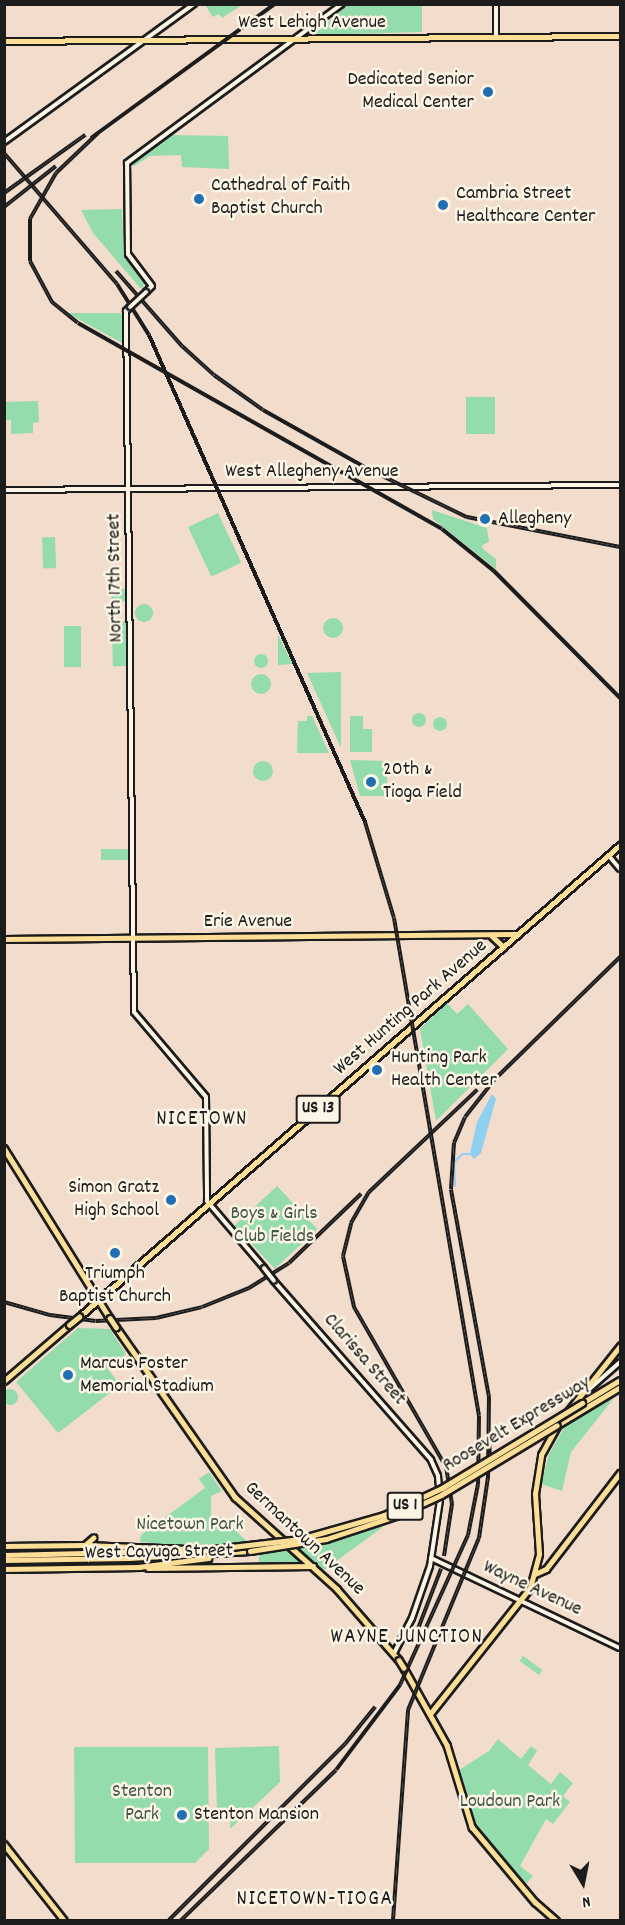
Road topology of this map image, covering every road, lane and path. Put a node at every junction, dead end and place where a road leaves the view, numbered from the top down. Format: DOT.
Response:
graph roads {
  1 [pos="194,4"];
  2 [pos="342,4"];
  3 [pos="496,4"];
  4 [pos="621,36"];
  5 [pos="496,37"];
  6 [pos="298,39"];
  7 [pos="146,40"];
  8 [pos="4,41"];
  9 [pos="4,142"];
  10 [pos="621,485"];
  11 [pos="130,489"];
  12 [pos="4,490"];
  13 [pos="621,846"];
  14 [pos="609,856"];
  15 [pos="621,869"];
  16 [pos="518,934"];
  17 [pos="492,936"];
  18 [pos="133,938"];
  19 [pos="4,939"];
  20 [pos="504,947"];
  21 [pos="4,1148"];
  22 [pos="209,1204"];
  23 [pos="99,1299"];
  24 [pos="621,1346"];
  25 [pos="621,1362"];
  26 [pos="621,1380"];
  27 [pos="4,1381"];
  28 [pos="621,1387"];
  29 [pos="583,1394"];
  30 [pos="584,1405"];
  31 [pos="621,1473"];
  32 [pos="441,1495"];
  33 [pos="93,1538"];
  34 [pos="85,1545"];
  35 [pos="4,1546"];
  36 [pos="205,1554"];
  37 [pos="4,1557"];
  38 [pos="431,1558"];
  39 [pos="313,1566"];
  40 [pos="138,1567"];
  41 [pos="4,1569"];
  42 [pos="536,1574"];
  43 [pos="522,1601"];
  44 [pos="621,1648"];
  45 [pos="395,1652"];
  46 [pos="430,1714"];
  47 [pos="4,1844"];
  48 [pos="64,1920"];
  49 [pos="556,1920"];
  1 -- 7 [label="main road"];
  2 -- 6 [label="main road"];
  3 -- 5 [label="main road"];
  4 -- 5 [label="main road, West Lehigh Avenue"];
  5 -- 6 [label="main road, West Lehigh Avenue"];
  6 -- 7 [label="main road, West Lehigh Avenue"];
  6 -- 11 [label="main road, North 17th Street, bridge"];
  7 -- 8 [label="main road, West Lehigh Avenue"];
  7 -- 9 [label="main road"];
  10 -- 11 [label="main road, West Allegheny Avenue"];
  11 -- 12 [label="main road, West Allegheny Avenue"];
  11 -- 18 [label="main road, North 17th Street"];
  13 -- 14 [label="main road, West Hunting Park Avenue / US 13"];
  14 -- 15 [label="main road"];
  14 -- 16 [label="main road, West Hunting Park Avenue / US 13"];
  16 -- 17 [label="main road, Erie Avenue"];
  16 -- 20 [label="main road, West Hunting Park Avenue / US 13"];
  17 -- 18 [label="main road, Erie Avenue"];
  17 -- 20 [label="main road"];
  18 -- 19 [label="main road, Erie Avenue"];
  18 -- 22 [label="main road, North 17th Street"];
  20 -- 22 [label="main road, West Hunting Park Avenue / US 13"];
  21 -- 23 [label="main road, Germantown Avenue"];
  22 -- 23 [label="main road, West Hunting Park Avenue / US 13"];
  22 -- 32 [label="main road, Clarissa Street, bridge"];
  23 -- 27 [label="main road, West Hunting Park Avenue / US 13, bridge"];
  23 -- 39 [label="main road, Germantown Avenue, bridge"];
  24 -- 29 [label="main road"];
  25 -- 29 [label="main road"];
  26 -- 30 [label="highway, Roosevelt Expressway / US 1"];
  28 -- 30 [label="highway, Roosevelt Expressway / US 1"];
  29 -- 42 [label="main road"];
  30 -- 32 [label="highway, Roosevelt Expressway / US 1, bridge"];
  30 -- 36 [label="highway, Roosevelt Expressway / US 1, bridge"];
  31 -- 42 [label="main road"];
  32 -- 36 [label="highway, Roosevelt Expressway / US 1, bridge"];
  32 -- 38 [label="main road, Clarissa Street"];
  33 -- 34 [label="main road"];
  34 -- 35 [label="main road"];
  34 -- 36 [label="highway"];
  36 -- 37 [label="highway, Roosevelt Expressway / US 1"];
  36 -- 40 [label="highway"];
  38 -- 43 [label="main road, Wayne Avenue"];
  38 -- 45 [label="main road, Clarissa Street"];
  39 -- 40 [label="main road, West Cayuga Street"];
  39 -- 45 [label="main road, Germantown Avenue"];
  40 -- 41 [label="main road, West Cayuga Street"];
  42 -- 43 [label="main road"];
  43 -- 44 [label="main road, Wayne Avenue"];
  43 -- 46 [label="main road"];
  45 -- 46 [label="main road, Germantown Avenue, bridge"];
  46 -- 49 [label="main road, Germantown Avenue"];
  47 -- 48 [label="main road"];
}
